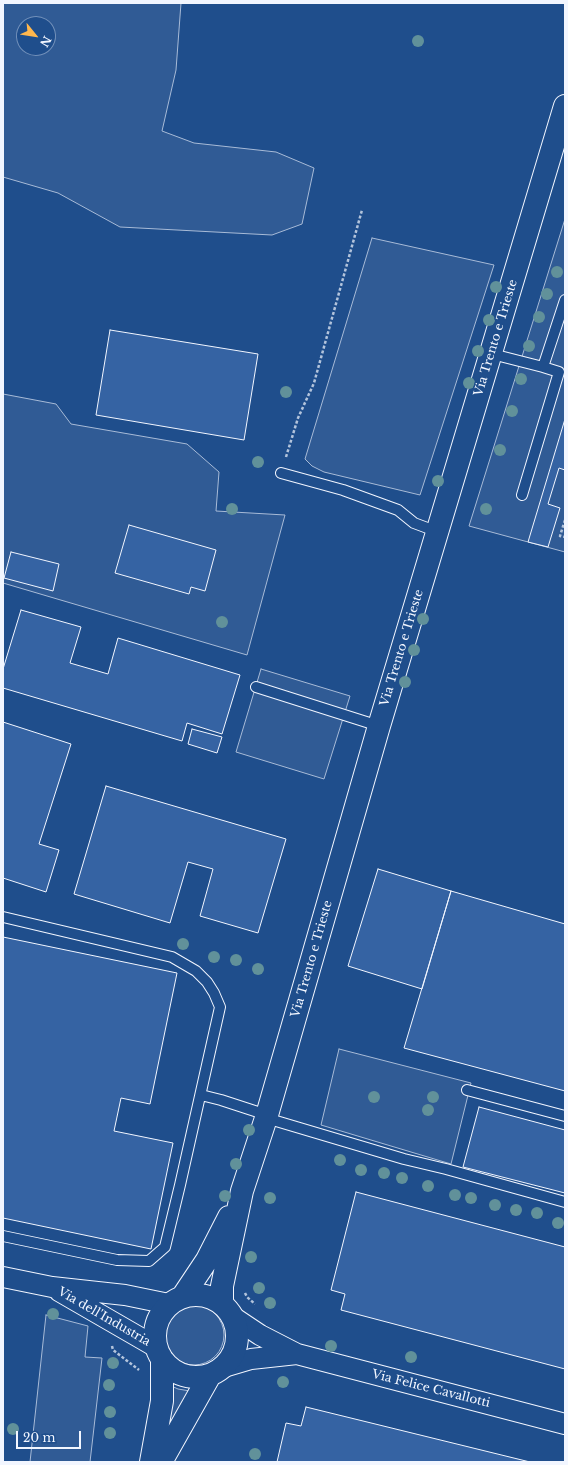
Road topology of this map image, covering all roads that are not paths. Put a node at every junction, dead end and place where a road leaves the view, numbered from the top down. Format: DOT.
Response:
graph roads {
  1 [pos="565,106"];
  2 [pos="565,300"];
  3 [pos="492,354"];
  4 [pos="543,367"];
  5 [pos="281,473"];
  6 [pos="522,495"];
  7 [pos="438,532"];
  8 [pos="256,687"];
  9 [pos="379,726"];
  10 [pos="3,917"];
  11 [pos="467,1090"];
  12 [pos="201,1095"];
  13 [pos="266,1116"];
  14 [pos="565,1116"];
  15 [pos="242,1191"];
  16 [pos="565,1202"];
  17 [pos="3,1236"];
  18 [pos="3,1276"];
  19 [pos="52,1287"];
  20 [pos="176,1300"];
  21 [pos="227,1310"];
  22 [pos="159,1353"];
  23 [pos="297,1354"];
  24 [pos="217,1371"];
  25 [pos="565,1424"];
  26 [pos="151,1462"];
  27 [pos="161,1462"];
  1 -- 3 [label="street, Via Trento e Trieste"];
  2 -- 4 [label="lane"];
  3 -- 4 [label="lane"];
  3 -- 7 [label="street, Via Trento e Trieste"];
  4 -- 6 [label="lane"];
  5 -- 7 [label="lane"];
  7 -- 9 [label="street, Via Trento e Trieste"];
  8 -- 9 [label="lane"];
  9 -- 13 [label="street, Via Trento e Trieste"];
  10 -- 12 [label="lane"];
  11 -- 14 [label="lane"];
  12 -- 13 [label="lane"];
  12 -- 17 [label="lane"];
  13 -- 15 [label="street, Via Trento e Trieste"];
  13 -- 16 [label="lane"];
  15 -- 20 [label="street, Via Trento e Trieste"];
  15 -- 21 [label="street, Via Trento e Trieste"];
  18 -- 19 [label="street, Via dell'Industria"];
  19 -- 20 [label="street, Via dell'Industria"];
  19 -- 22 [label="street, Via dell'Industria"];
  20 -- 21 [label="street"];
  20 -- 22 [label="street, Via Trento e Trieste"];
  21 -- 23 [label="street, Via Felice Cavallotti"];
  21 -- 24 [label="street, Via Trento e Trieste"];
  22 -- 24 [label="street"];
  22 -- 26 [label="street, Via Trento e Trieste"];
  23 -- 24 [label="street, Via Felice Cavallotti"];
  23 -- 25 [label="street, Via Felice Cavallotti"];
  24 -- 27 [label="street, Via Trento e Trieste"];
}
